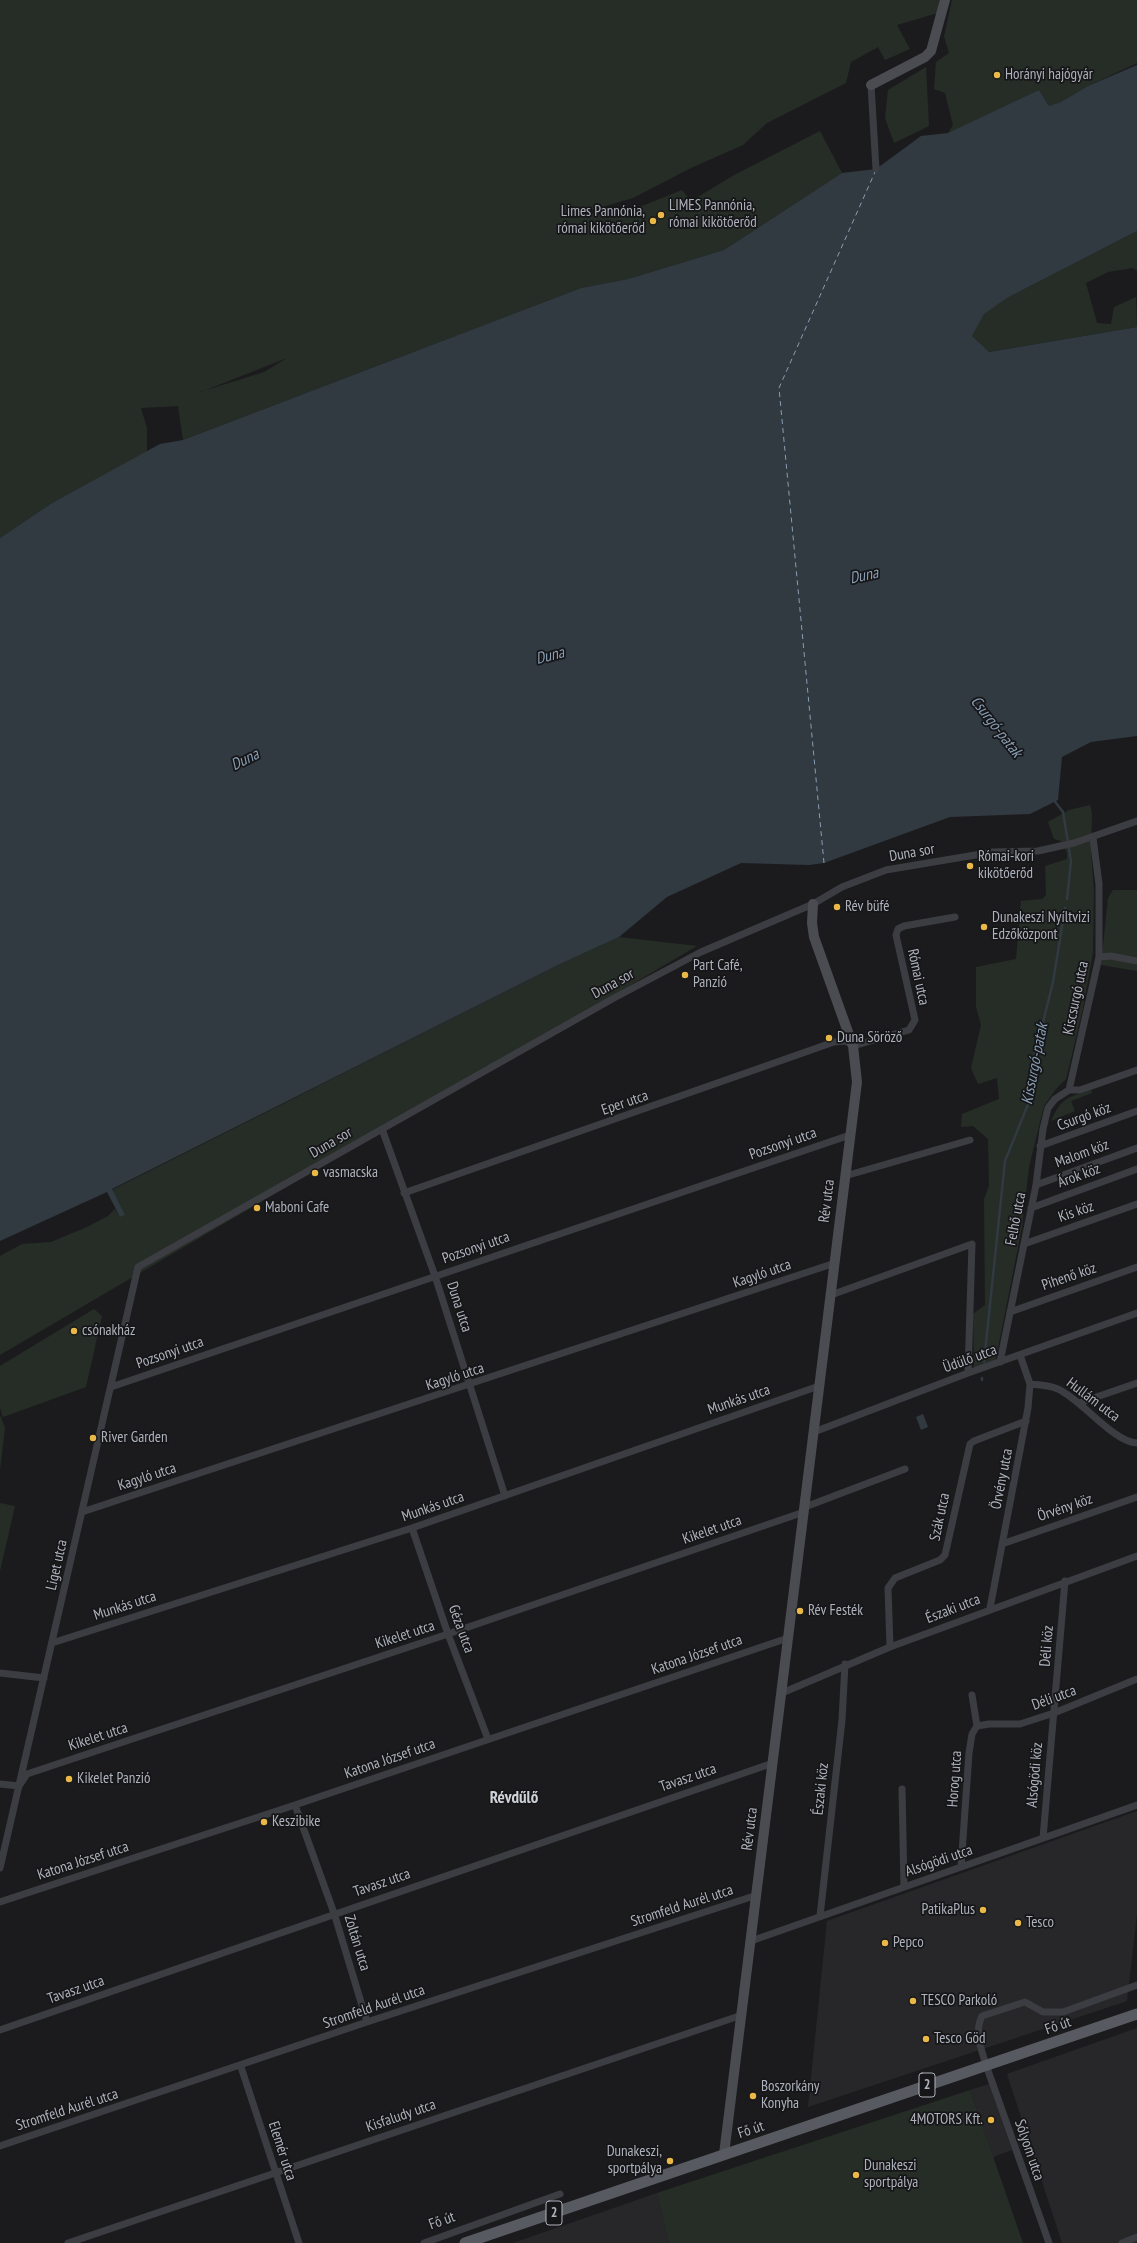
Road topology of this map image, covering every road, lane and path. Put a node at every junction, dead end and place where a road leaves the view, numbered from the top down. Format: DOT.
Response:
graph roads {
  1 [pos="945,0"];
  2 [pos="871,85"];
  3 [pos="876,169"];
  4 [pos="1137,820"];
  5 [pos="1093,838"];
  6 [pos="813,904"];
  7 [pos="955,917"];
  8 [pos="1099,957"];
  9 [pos="1137,961"];
  10 [pos="853,1046"];
  11 [pos="1137,1070"];
  12 [pos="1069,1090"];
  13 [pos="1137,1111"];
  14 [pos="382,1130"];
  15 [pos="850,1135"];
  16 [pos="970,1140"];
  17 [pos="1040,1146"];
  18 [pos="1137,1148"];
  19 [pos="1137,1169"];
  20 [pos="845,1176"];
  21 [pos="1036,1185"];
  22 [pos="404,1193"];
  23 [pos="1137,1204"];
  24 [pos="1031,1208"];
  25 [pos="1024,1244"];
  26 [pos="835,1263"];
  27 [pos="138,1267"];
  28 [pos="1137,1267"];
  29 [pos="435,1276"];
  30 [pos="831,1295"];
  31 [pos="1010,1312"];
  32 [pos="1137,1313"];
  33 [pos="1020,1355"];
  34 [pos="1000,1362"];
  35 [pos="968,1373"];
  36 [pos="1137,1382"];
  37 [pos="1030,1384"];
  38 [pos="471,1385"];
  39 [pos="819,1386"];
  40 [pos="111,1387"];
  41 [pos="1079,1403"];
  42 [pos="1026,1421"];
  43 [pos="814,1432"];
  44 [pos="1137,1443"];
  45 [pos="905,1468"];
  46 [pos="505,1496"];
  47 [pos="1137,1497"];
  48 [pos="804,1510"];
  49 [pos="82,1512"];
  50 [pos="412,1528"];
  51 [pos="1002,1544"];
  52 [pos="1137,1556"];
  53 [pos="1065,1581"];
  54 [pos="990,1608"];
  55 [pos="448,1634"];
  56 [pos="788,1638"];
  57 [pos="52,1642"];
  58 [pos="890,1647"];
  59 [pos="845,1664"];
  60 [pos="0,1673"];
  61 [pos="44,1678"];
  62 [pos="1137,1679"];
  63 [pos="782,1693"];
  64 [pos="972,1695"];
  65 [pos="1054,1713"];
  66 [pos="978,1726"];
  67 [pos="488,1739"];
  68 [pos="773,1763"];
  69 [pos="0,1784"];
  70 [pos="19,1786"];
  71 [pos="902,1789"];
  72 [pos="295,1805"];
  73 [pos="1137,1805"];
  74 [pos="1043,1838"];
  75 [pos="961,1867"];
  76 [pos="0,1868"];
  77 [pos="904,1887"];
  78 [pos="757,1895"];
  79 [pos="0,1902"];
  80 [pos="334,1914"];
  81 [pos="820,1916"];
  82 [pos="751,1942"];
  83 [pos="1137,1979"];
  84 [pos="1137,1985"];
  85 [pos="1129,1988"];
  86 [pos="1137,2014"];
  87 [pos="742,2015"];
  88 [pos="368,2022"];
  89 [pos="0,2030"];
  90 [pos="986,2065"];
  91 [pos="241,2066"];
  92 [pos="0,2146"];
  93 [pos="724,2154"];
  94 [pos="276,2172"];
  95 [pos="560,2194"];
  96 [pos="1137,2237"];
  97 [pos="68,2243"];
  98 [pos="299,2243"];
  99 [pos="424,2243"];
  100 [pos="465,2243"];
  101 [pos="1048,2243"];
  102 [pos="1122,2243"];
  1 -- 2 [label="street"];
  2 -- 3 [label="street"];
  4 -- 5 [label="street, Duna sor"];
  5 -- 6 [label="street, Duna sor"];
  5 -- 8 [label="street, Kiscsurgó utca"];
  6 -- 10 [label="street, Rév utca"];
  6 -- 14 [label="street, Duna sor"];
  7 -- 10 [label="street, Római utca"];
  8 -- 9 [label="street"];
  8 -- 12 [label="street, Kiscsurgó utca"];
  10 -- 15 [label="street, Rév utca"];
  10 -- 22 [label="street, Eper utca"];
  11 -- 12 [label="street"];
  12 -- 17 [label="street, Felhő utca"];
  13 -- 17 [label="street, Csurgó köz"];
  14 -- 22 [label="street, Duna utca"];
  14 -- 27 [label="street, Duna sor"];
  15 -- 20 [label="street, Rév utca"];
  15 -- 29 [label="street, Pozsonyi utca"];
  16 -- 20 [label="street"];
  17 -- 21 [label="street, Felhő utca"];
  18 -- 21 [label="street, Malom köz"];
  19 -- 24 [label="street, Árok köz"];
  20 -- 26 [label="street, Rév utca"];
  21 -- 24 [label="street, Felhő utca"];
  22 -- 29 [label="street, Duna utca"];
  23 -- 25 [label="street, Kis köz"];
  24 -- 25 [label="street, Felhő utca"];
  25 -- 31 [label="street, Felhő utca"];
  26 -- 30 [label="street, Rév utca"];
  26 -- 38 [label="street, Kagyló utca"];
  27 -- 40 [label="street, Liget utca"];
  28 -- 31 [label="street, Pihenő köz"];
  29 -- 38 [label="street, Duna utca"];
  29 -- 40 [label="street, Pozsonyi utca"];
  30 -- 35 [label="street"];
  30 -- 39 [label="street, Rév utca"];
  31 -- 34 [label="street, Felhő utca"];
  32 -- 33 [label="street, Üdülő utca"];
  33 -- 34 [label="street, Üdülő utca"];
  33 -- 37 [label="street, Örvény utca"];
  34 -- 35 [label="street, Üdülő utca"];
  35 -- 43 [label="street, Üdülő utca"];
  36 -- 41 [label="street"];
  37 -- 41 [label="street, Hullám utca"];
  37 -- 42 [label="street, Örvény utca"];
  38 -- 46 [label="street, Duna utca"];
  38 -- 49 [label="street, Kagyló utca"];
  39 -- 43 [label="street, Rév utca"];
  39 -- 46 [label="street, Munkás utca"];
  40 -- 49 [label="street, Liget utca"];
  41 -- 44 [label="street, Hullám utca"];
  42 -- 51 [label="street, Örvény utca"];
  42 -- 58 [label="street, Szák utca"];
  43 -- 48 [label="street, Rév utca"];
  45 -- 48 [label="street"];
  46 -- 50 [label="street, Munkás utca"];
  47 -- 51 [label="street, Örvény köz"];
  48 -- 55 [label="street, Kikelet utca"];
  48 -- 56 [label="street, Rév utca"];
  49 -- 57 [label="street, Liget utca"];
  50 -- 55 [label="street, Géza utca"];
  50 -- 57 [label="street, Munkás utca"];
  51 -- 54 [label="street, Örvény utca"];
  52 -- 53 [label="street, Északi utca"];
  53 -- 54 [label="street, Északi utca"];
  53 -- 65 [label="street, Déli köz"];
  54 -- 58 [label="street, Északi utca"];
  55 -- 67 [label="street, Géza utca"];
  55 -- 70 [label="street, Kikelet utca"];
  56 -- 63 [label="street, Rév utca"];
  56 -- 67 [label="street, Katona József utca"];
  57 -- 61 [label="street, Liget utca"];
  58 -- 59 [label="street, Északi utca"];
  59 -- 63 [label="street, Északi utca"];
  59 -- 81 [label="street, Északi köz"];
  60 -- 61 [label="street"];
  61 -- 70 [label="street, Liget utca"];
  62 -- 65 [label="street, Déli utca"];
  63 -- 68 [label="street, Rév utca"];
  64 -- 66 [label="street"];
  65 -- 66 [label="street, Déli utca"];
  65 -- 74 [label="street, Alsógödi köz"];
  66 -- 75 [label="street, Horog utca"];
  67 -- 72 [label="street, Katona József utca"];
  68 -- 78 [label="street, Rév utca"];
  68 -- 80 [label="street, Tavasz utca"];
  69 -- 70 [label="street"];
  70 -- 76 [label="street, Liget utca"];
  71 -- 77 [label="street"];
  72 -- 79 [label="street, Katona József utca"];
  72 -- 80 [label="street, Zoltán utca"];
  73 -- 74 [label="street, Alsógödi utca"];
  74 -- 75 [label="street, Alsógödi utca"];
  75 -- 77 [label="street, Alsógödi utca"];
  77 -- 81 [label="street, Alsógödi utca"];
  78 -- 82 [label="street, Rév utca"];
  78 -- 88 [label="street, Stromfeld Aurél utca"];
  80 -- 88 [label="street, Zoltán utca"];
  80 -- 89 [label="street, Tavasz utca"];
  81 -- 82 [label="street, Alsógödi utca"];
  82 -- 87 [label="street, Rév utca"];
  83 -- 85 [label="street"];
  84 -- 85 [label="street"];
  85 -- 90 [label="street, Sólyom utca"];
  86 -- 90 [label="main road, Fő út / 2"];
  87 -- 93 [label="street, Rév utca"];
  87 -- 94 [label="street, Kisfaludy utca"];
  88 -- 91 [label="street, Stromfeld Aurél utca"];
  90 -- 93 [label="main road, Fő út / 2"];
  90 -- 101 [label="street, Sólyom utca"];
  91 -- 92 [label="street, Stromfeld Aurél utca"];
  91 -- 94 [label="street, Elemér utca"];
  93 -- 100 [label="main road, Fő út / 2"];
  94 -- 97 [label="street, Kisfaludy utca"];
  94 -- 98 [label="street, Elemér utca"];
  95 -- 99 [label="street, Fő út"];
  96 -- 102 [label="street"];
}
